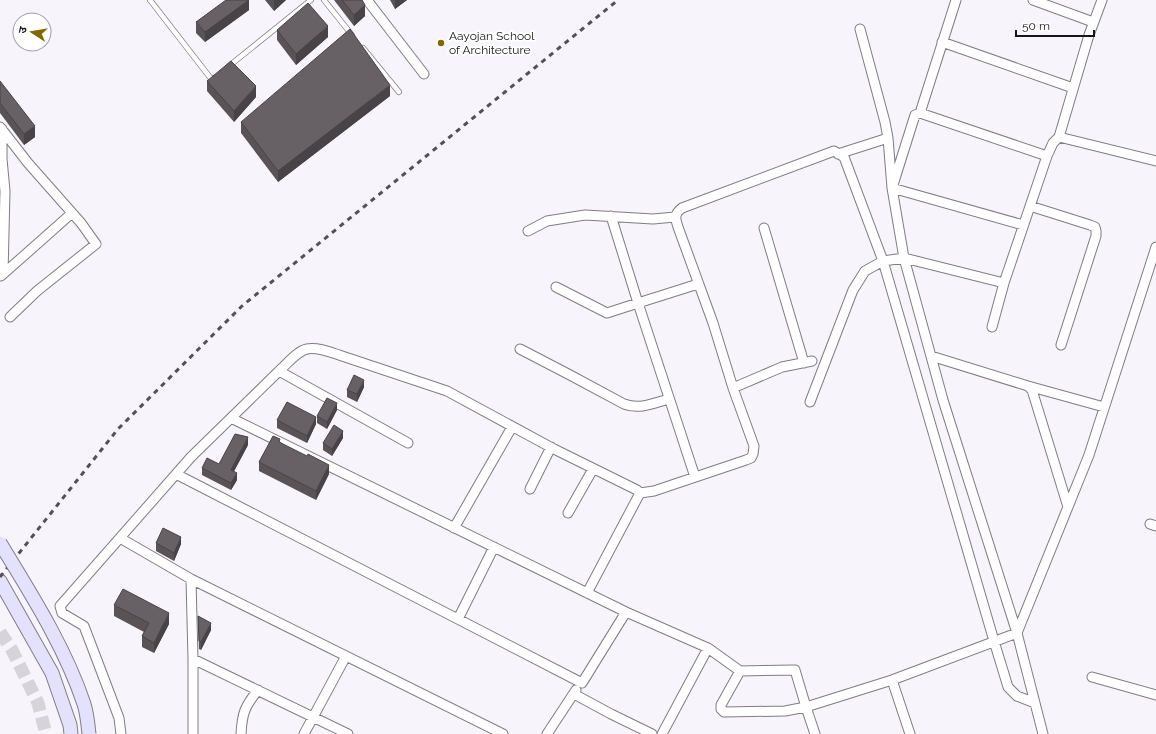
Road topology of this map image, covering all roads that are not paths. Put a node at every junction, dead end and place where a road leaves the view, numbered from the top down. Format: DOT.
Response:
graph roads {
  1 [pos="150,0"];
  2 [pos="311,0"];
  3 [pos="324,0"];
  4 [pos="367,0"];
  5 [pos="956,0"];
  6 [pos="1033,0"];
  7 [pos="1102,0"];
  8 [pos="1093,22"];
  9 [pos="860,30"];
  10 [pos="354,37"];
  11 [pos="942,42"];
  12 [pos="359,43"];
  13 [pos="224,70"];
  14 [pos="424,74"];
  15 [pos="218,75"];
  16 [pos="1073,88"];
  17 [pos="399,92"];
  18 [pos="920,113"];
  19 [pos="1,128"];
  20 [pos="1059,137"];
  21 [pos="888,138"];
  22 [pos="838,154"];
  23 [pos="1047,156"];
  24 [pos="1156,161"];
  25 [pos="892,188"];
  26 [pos="3,196"];
  27 [pos="1030,206"];
  28 [pos="72,213"];
  29 [pos="611,216"];
  30 [pos="675,217"];
  31 [pos="1023,225"];
  32 [pos="764,228"];
  33 [pos="528,231"];
  34 [pos="1156,247"];
  35 [pos="904,258"];
  36 [pos="883,261"];
  37 [pos="1,276"];
  38 [pos="1004,283"];
  39 [pos="698,284"];
  40 [pos="556,287"];
  41 [pos="638,303"];
  42 [pos="10,316"];
  43 [pos="992,327"];
  44 [pos="1061,345"];
  45 [pos="520,349"];
  46 [pos="931,356"];
  47 [pos="279,371"];
  48 [pos="1028,386"];
  49 [pos="733,388"];
  50 [pos="669,399"];
  51 [pos="810,402"];
  52 [pos="1104,407"];
  53 [pos="231,418"];
  54 [pos="512,427"];
  55 [pos="408,443"];
  56 [pos="551,447"];
  57 [pos="592,469"];
  58 [pos="176,474"];
  59 [pos="695,477"];
  60 [pos="530,489"];
  61 [pos="640,493"];
  62 [pos="1068,507"];
  63 [pos="568,513"];
  64 [pos="454,528"];
  65 [pos="120,538"];
  66 [pos="0,543"];
  67 [pos="494,547"];
  68 [pos="190,579"];
  69 [pos="0,581"];
  70 [pos="588,593"];
  71 [pos="626,612"];
  72 [pos="458,619"];
  73 [pos="1017,633"];
  74 [pos="994,642"];
  75 [pos="708,648"];
  76 [pos="346,656"];
  77 [pos="193,659"];
  78 [pos="740,671"];
  79 [pos="1092,677"];
  80 [pos="892,680"];
  81 [pos="582,682"];
  82 [pos="258,690"];
  83 [pos="574,694"];
  84 [pos="1156,695"];
  85 [pos="1035,703"];
  86 [pos="806,707"];
  87 [pos="313,716"];
  88 [pos="71,734"];
  89 [pos="89,734"];
  90 [pos="121,734"];
  91 [pos="193,734"];
  92 [pos="242,734"];
  93 [pos="304,734"];
  94 [pos="348,734"];
  95 [pos="503,734"];
  96 [pos="547,734"];
  97 [pos="652,734"];
  98 [pos="662,734"];
  99 [pos="815,734"];
  100 [pos="910,734"];
  101 [pos="1043,734"];
  1 -- 15 [label="lane"];
  2 -- 13 [label="lane"];
  3 -- 10 [label="lane"];
  4 -- 14 [label="street"];
  5 -- 11 [label="street"];
  6 -- 8 [label="street"];
  7 -- 8 [label="street"];
  8 -- 16 [label="street"];
  9 -- 21 [label="street"];
  11 -- 16 [label="street"];
  11 -- 18 [label="street"];
  12 -- 17 [label="lane"];
  16 -- 20 [label="street"];
  18 -- 23 [label="street"];
  18 -- 25 [label="street"];
  19 -- 26 [label="street"];
  19 -- 28 [label="street"];
  20 -- 23 [label="street"];
  20 -- 24 [label="street"];
  21 -- 22 [label="street"];
  21 -- 25 [label="street"];
  22 -- 30 [label="street"];
  22 -- 36 [label="street"];
  23 -- 27 [label="street"];
  25 -- 31 [label="street"];
  25 -- 35 [label="street"];
  26 -- 37 [label="street"];
  27 -- 31 [label="street"];
  27 -- 44 [label="street"];
  28 -- 37 [label="street"];
  28 -- 42 [label="street"];
  29 -- 30 [label="street"];
  29 -- 33 [label="street"];
  29 -- 41 [label="street"];
  30 -- 39 [label="street"];
  31 -- 38 [label="street"];
  32 -- 49 [label="street"];
  34 -- 52 [label="street"];
  35 -- 36 [label="street"];
  35 -- 38 [label="street"];
  35 -- 46 [label="street"];
  36 -- 51 [label="street"];
  36 -- 74 [label="street"];
  38 -- 43 [label="street"];
  39 -- 41 [label="street"];
  39 -- 49 [label="street"];
  40 -- 41 [label="street"];
  41 -- 50 [label="street"];
  45 -- 50 [label="street"];
  46 -- 48 [label="street"];
  46 -- 73 [label="street"];
  47 -- 53 [label="street"];
  47 -- 54 [label="street"];
  47 -- 55 [label="street"];
  48 -- 52 [label="street"];
  48 -- 62 [label="street"];
  49 -- 59 [label="street"];
  50 -- 59 [label="street"];
  52 -- 62 [label="street"];
  53 -- 58 [label="street"];
  53 -- 64 [label="street"];
  54 -- 56 [label="street"];
  54 -- 64 [label="street"];
  56 -- 57 [label="street"];
  56 -- 60 [label="street"];
  57 -- 61 [label="street"];
  57 -- 63 [label="street"];
  58 -- 65 [label="street"];
  58 -- 72 [label="street"];
  59 -- 61 [label="street"];
  61 -- 70 [label="street"];
  62 -- 73 [label="street"];
  64 -- 67 [label="street"];
  65 -- 68 [label="street"];
  65 -- 90 [label="street"];
  66 -- 89 [label="main road, bridge"];
  67 -- 70 [label="street"];
  67 -- 72 [label="street"];
  68 -- 76 [label="street"];
  68 -- 77 [label="street"];
  69 -- 88 [label="main road"];
  70 -- 71 [label="street"];
  71 -- 75 [label="street"];
  71 -- 81 [label="street"];
  72 -- 81 [label="street"];
  73 -- 74 [label="street"];
  73 -- 85 [label="street"];
  74 -- 80 [label="street"];
  74 -- 85 [label="street"];
  75 -- 78 [label="street"];
  75 -- 98 [label="street"];
  76 -- 87 [label="street"];
  76 -- 95 [label="street"];
  77 -- 82 [label="street"];
  77 -- 91 [label="street"];
  78 -- 86 [label="street"];
  78 -- 86 [label="street"];
  79 -- 84 [label="street"];
  80 -- 86 [label="street"];
  80 -- 100 [label="street"];
  81 -- 83 [label="street"];
  82 -- 87 [label="street"];
  82 -- 92 [label="street"];
  83 -- 96 [label="street"];
  83 -- 97 [label="street"];
  85 -- 101 [label="street"];
  86 -- 99 [label="street"];
  87 -- 93 [label="street"];
  87 -- 94 [label="street"];
}
